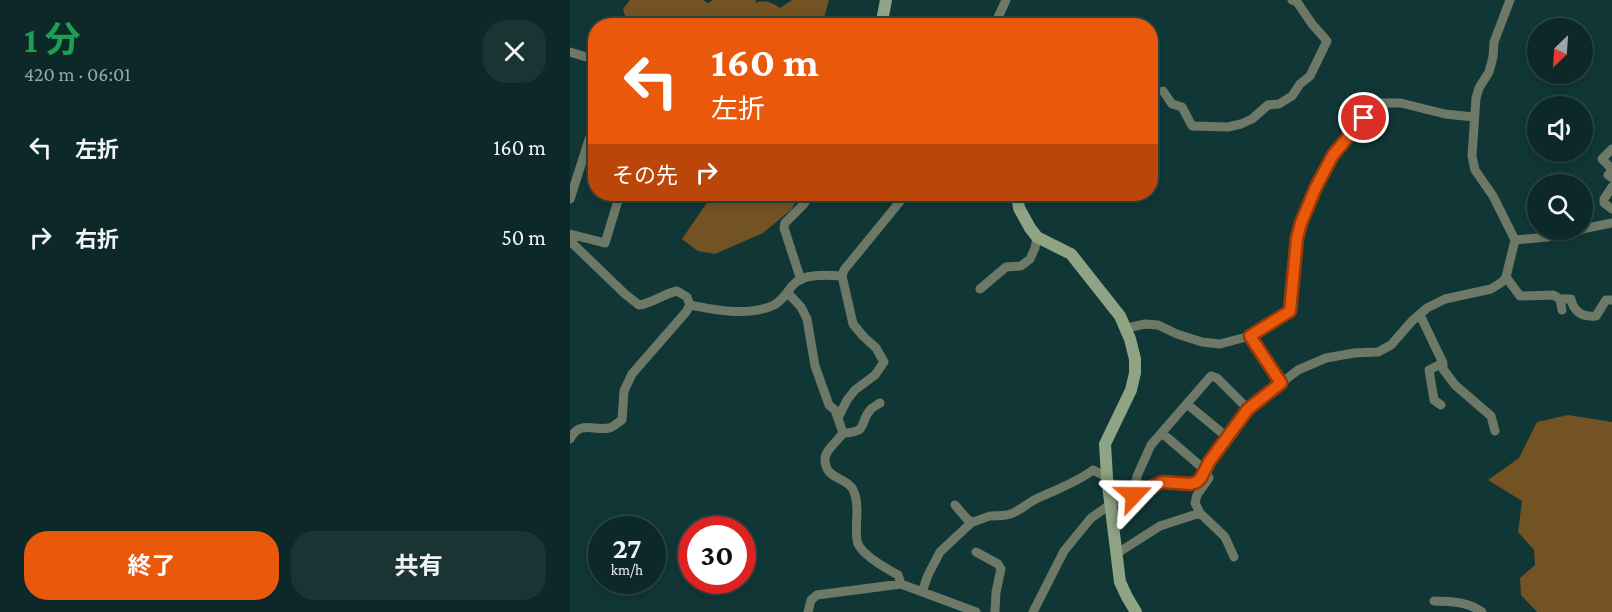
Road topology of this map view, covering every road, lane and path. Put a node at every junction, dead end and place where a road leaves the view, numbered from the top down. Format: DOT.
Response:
graph roads {
  1 [pos="886,0"];
  2 [pos="1006,0"];
  3 [pos="1292,0"];
  4 [pos="1510,0"];
  5 [pos="883,18"];
  6 [pos="998,18"];
  7 [pos="570,52"];
  8 [pos="588,58"];
  9 [pos="1162,91"];
  10 [pos="1474,117"];
  11 [pos="588,143"];
  12 [pos="1612,149"];
  13 [pos="1612,169"];
  14 [pos="1612,178"];
  15 [pos="1612,187"];
  16 [pos="570,199"];
  17 [pos="618,201"];
  18 [pos="806,201"];
  19 [pos="901,201"];
  20 [pos="1018,201"];
  21 [pos="1612,209"];
  22 [pos="1612,223"];
  23 [pos="1593,227"];
  24 [pos="570,234"];
  25 [pos="1038,237"];
  26 [pos="1527,239"];
  27 [pos="1515,240"];
  28 [pos="570,241"];
  29 [pos="842,276"];
  30 [pos="1506,277"];
  31 [pos="801,280"];
  32 [pos="980,289"];
  33 [pos="788,293"];
  34 [pos="1560,298"];
  35 [pos="1612,300"];
  36 [pos="690,305"];
  37 [pos="1562,309"];
  38 [pos="1420,315"];
  39 [pos="1126,328"];
  40 [pos="1250,336"];
  41 [pos="1443,363"];
  42 [pos="1281,383"];
  43 [pos="880,403"];
  44 [pos="1187,404"];
  45 [pos="1441,405"];
  46 [pos="1248,409"];
  47 [pos="838,418"];
  48 [pos="1495,431"];
  49 [pos="843,433"];
  50 [pos="1162,433"];
  51 [pos="1227,438"];
  52 [pos="570,439"];
  53 [pos="1204,470"];
  54 [pos="1107,477"];
  55 [pos="1134,495"];
  56 [pos="1111,504"];
  57 [pos="955,505"];
  58 [pos="1200,513"];
  59 [pos="972,522"];
  60 [pos="976,552"];
  61 [pos="1116,554"];
  62 [pos="1234,557"];
  63 [pos="901,584"];
  64 [pos="922,592"];
  65 [pos="1434,601"];
  66 [pos="808,612"];
  67 [pos="976,612"];
  68 [pos="995,612"];
  69 [pos="1033,612"];
  70 [pos="1136,612"];
  71 [pos="1482,612"];
  1 -- 5 [label="street"];
  2 -- 6 [label="street"];
  3 -- 9 [label="street"];
  4 -- 10 [label="street"];
  7 -- 8 [label="street"];
  10 -- 27 [label="street"];
  10 -- 40 [label="street"];
  11 -- 16 [label="street"];
  12 -- 13 [label="street"];
  13 -- 14 [label="street"];
  15 -- 21 [label="street"];
  17 -- 24 [label="street"];
  18 -- 31 [label="street"];
  19 -- 29 [label="street"];
  20 -- 25 [label="street"];
  22 -- 23 [label="street"];
  25 -- 32 [label="street"];
  25 -- 39 [label="street"];
  26 -- 27 [label="street"];
  27 -- 30 [label="street"];
  28 -- 36 [label="street"];
  29 -- 31 [label="street"];
  29 -- 47 [label="street"];
  30 -- 34 [label="street"];
  30 -- 38 [label="street"];
  31 -- 33 [label="street"];
  33 -- 36 [label="street"];
  33 -- 47 [label="street"];
  34 -- 35 [label="street"];
  34 -- 37 [label="street"];
  36 -- 52 [label="street"];
  38 -- 41 [label="street"];
  38 -- 42 [label="street"];
  39 -- 40 [label="street"];
  39 -- 54 [label="street"];
  40 -- 42 [label="street"];
  41 -- 45 [label="street"];
  41 -- 48 [label="street"];
  42 -- 46 [label="street"];
  43 -- 49 [label="street"];
  44 -- 46 [label="street"];
  44 -- 50 [label="street"];
  44 -- 51 [label="street"];
  46 -- 51 [label="street"];
  47 -- 49 [label="street"];
  49 -- 63 [label="street"];
  50 -- 53 [label="street"];
  50 -- 55 [label="street"];
  51 -- 53 [label="street"];
  53 -- 55 [label="street"];
  53 -- 58 [label="street"];
  54 -- 56 [label="street"];
  54 -- 59 [label="street"];
  55 -- 56 [label="street"];
  56 -- 61 [label="street"];
  56 -- 69 [label="street"];
  57 -- 59 [label="street"];
  58 -- 61 [label="street"];
  58 -- 62 [label="street"];
  59 -- 64 [label="street"];
  60 -- 68 [label="street"];
  61 -- 70 [label="street"];
  63 -- 64 [label="street"];
  63 -- 66 [label="street"];
  64 -- 67 [label="street"];
  65 -- 71 [label="street"];
}
